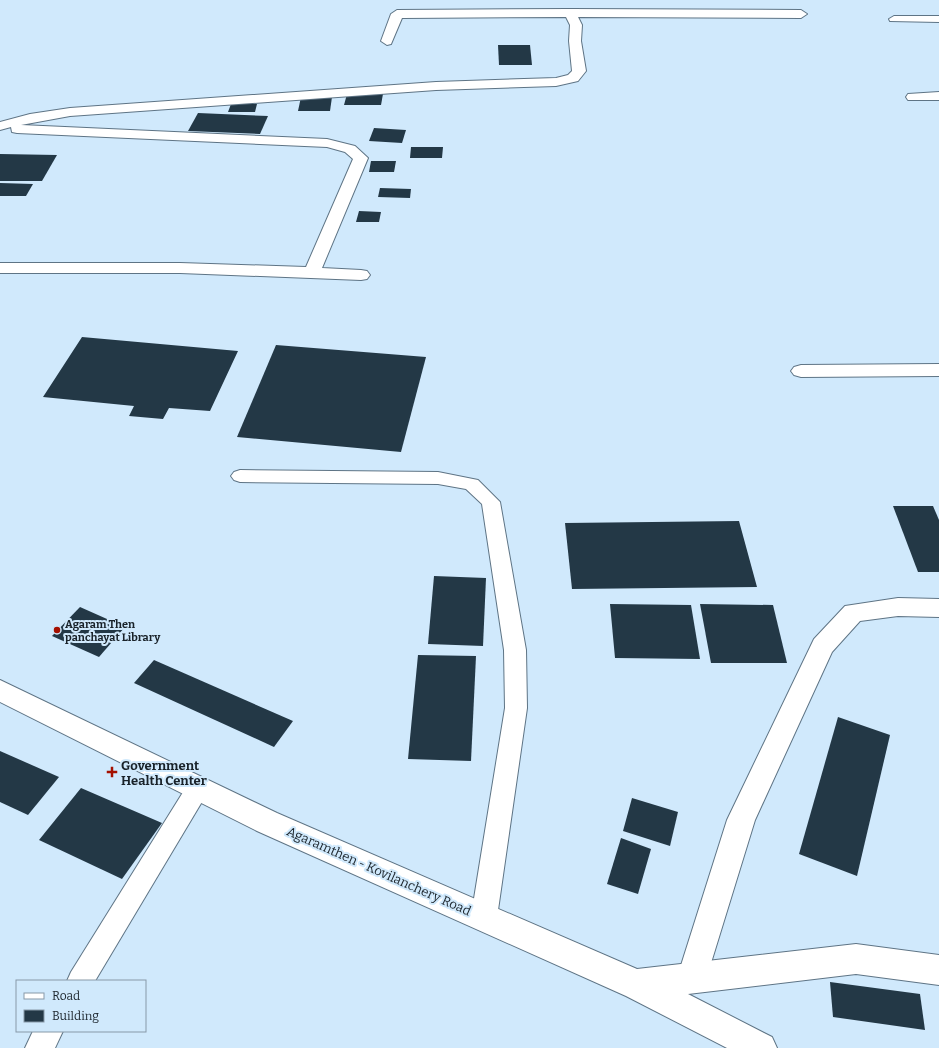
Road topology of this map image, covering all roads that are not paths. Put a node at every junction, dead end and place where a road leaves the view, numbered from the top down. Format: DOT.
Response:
graph roads {
  1 [pos="400,0"];
  2 [pos="570,13"];
  3 [pos="397,14"];
  4 [pos="801,14"];
  5 [pos="894,19"];
  6 [pos="939,19"];
  7 [pos="387,41"];
  8 [pos="939,96"];
  9 [pos="913,97"];
  10 [pos="0,127"];
  11 [pos="0,268"];
  12 [pos="312,272"];
  13 [pos="361,275"];
  14 [pos="939,370"];
  15 [pos="801,371"];
  16 [pos="240,476"];
  17 [pos="939,608"];
  18 [pos="0,690"];
  19 [pos="198,788"];
  20 [pos="484,918"];
  21 [pos="939,970"];
  22 [pos="692,978"];
  23 [pos="81,980"];
  24 [pos="637,985"];
  25 [pos="48,1032"];
  26 [pos="38,1048"];
  27 [pos="761,1048"];
  1 -- 3 [label="street"];
  2 -- 3 [label="street"];
  2 -- 4 [label="street"];
  2 -- 10 [label="street"];
  3 -- 7 [label="street"];
  5 -- 6 [label="lane"];
  8 -- 9 [label="street"];
  10 -- 12 [label="street"];
  11 -- 12 [label="street"];
  12 -- 13 [label="street"];
  14 -- 15 [label="street"];
  16 -- 20 [label="lane"];
  17 -- 22 [label="street"];
  18 -- 19 [label="street, Agaramthen - Kovilanchery Road"];
  19 -- 20 [label="street, Agaramthen - Kovilanchery Road"];
  19 -- 23 [label="lane"];
  20 -- 24 [label="street, Agaramthen - Kovilanchery Road"];
  21 -- 22 [label="street"];
  22 -- 24 [label="street"];
  24 -- 27 [label="street, Agaramthen - Kovilanchery Road"];
  25 -- 26 [label="lane"];
}
